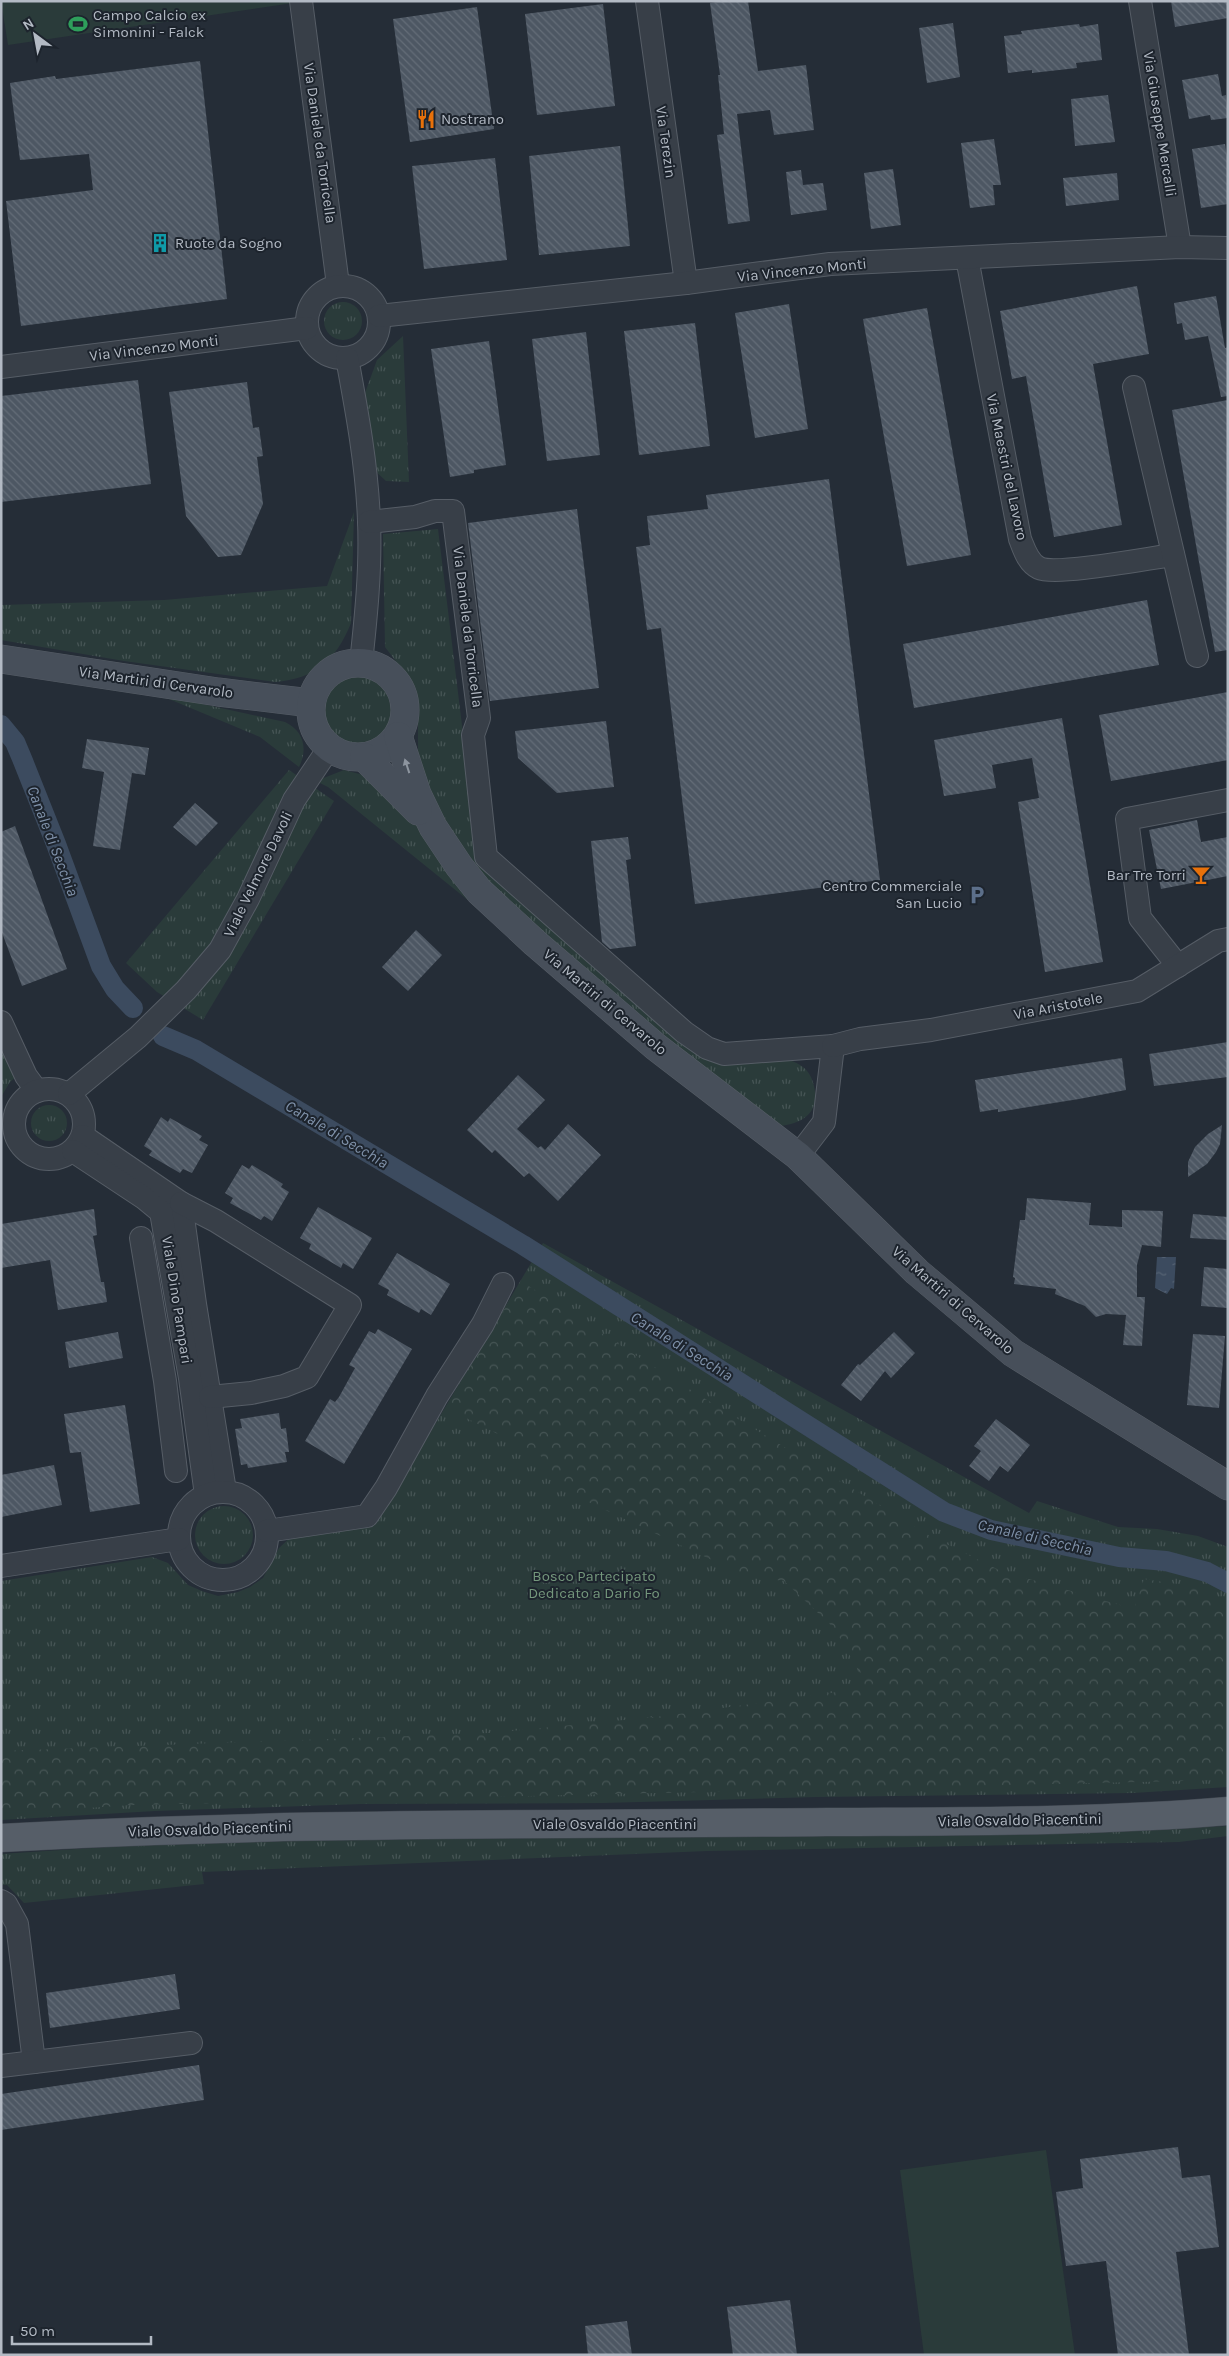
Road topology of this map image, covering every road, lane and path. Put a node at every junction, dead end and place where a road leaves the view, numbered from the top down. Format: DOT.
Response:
graph roads {
  1 [pos="301,1"];
  2 [pos="646,1"];
  3 [pos="1140,1"];
  4 [pos="1180,247"];
  5 [pos="1228,248"];
  6 [pos="968,258"];
  7 [pos="686,284"];
  8 [pos="338,285"];
  9 [pos="379,316"];
  10 [pos="307,328"];
  11 [pos="348,358"];
  12 [pos="1,367"];
  13 [pos="1134,387"];
  14 [pos="369,522"];
  15 [pos="1173,555"];
  16 [pos="1196,656"];
  17 [pos="1,659"];
  18 [pos="361,663"];
  19 [pos="311,703"];
  20 [pos="398,736"];
  21 [pos="329,748"];
  22 [pos="364,758"];
  23 [pos="1228,800"];
  24 [pos="433,827"];
  25 [pos="486,856"];
  26 [pos="1228,939"];
  27 [pos="1178,966"];
  28 [pos="1,1022"];
  29 [pos="931,1030"];
  30 [pos="833,1046"];
  31 [pos="36,1091"];
  32 [pos="70,1094"];
  33 [pos="8,1117"];
  34 [pos="10,1142"];
  35 [pos="78,1143"];
  36 [pos="798,1156"];
  37 [pos="181,1203"];
  38 [pos="140,1238"];
  39 [pos="503,1284"];
  40 [pos="190,1378"];
  41 [pos="165,1381"];
  42 [pos="210,1398"];
  43 [pos="176,1471"];
  44 [pos="1228,1486"];
  45 [pos="216,1493"];
  46 [pos="267,1531"];
  47 [pos="179,1538"];
  48 [pos="1,1566"];
  49 [pos="1228,1811"];
  50 [pos="1,1838"];
  51 [pos="1,1901"];
  52 [pos="191,2043"];
  53 [pos="34,2062"];
  54 [pos="1,2066"];
  1 -- 8 [label="street, Via Daniele da Torricella"];
  2 -- 7 [label="street, Via Terezin"];
  3 -- 4 [label="street, Via Giuseppe Mercalli"];
  4 -- 5 [label="street, Via Vincenzo Monti"];
  4 -- 6 [label="street, Via Vincenzo Monti"];
  6 -- 7 [label="street, Via Vincenzo Monti"];
  6 -- 15 [label="street, Via Maestri del Lavoro"];
  7 -- 9 [label="street, Via Vincenzo Monti"];
  8 -- 9 [label="street"];
  8 -- 10 [label="street"];
  9 -- 11 [label="street"];
  10 -- 11 [label="street"];
  10 -- 12 [label="street, Via Vincenzo Monti"];
  11 -- 14 [label="street"];
  13 -- 15 [label="street"];
  14 -- 18 [label="street"];
  14 -- 25 [label="street, Via Daniele da Torricella"];
  15 -- 16 [label="street"];
  17 -- 19 [label="main road, Via Martiri di Cervarolo"];
  18 -- 19 [label="main road, Via Martiri di Cervarolo"];
  18 -- 20 [label="main road"];
  19 -- 21 [label="main road, Via Martiri di Cervarolo"];
  20 -- 22 [label="main road"];
  24 -- 20 [label="main road, Via Martiri di Cervarolo, one-way"];
  21 -- 22 [label="main road, Via Martiri di Cervarolo"];
  21 -- 32 [label="street, Viale Velmore Davoli"];
  22 -- 24 [label="main road, Via Martiri di Cervarolo"];
  23 -- 27 [label="street"];
  24 -- 36 [label="main road, Via Martiri di Cervarolo"];
  25 -- 30 [label="street, Via Martiri di Cervarolo"];
  26 -- 27 [label="street, Via Aristotele"];
  27 -- 29 [label="street, Via Aristotele"];
  28 -- 31 [label="street"];
  29 -- 30 [label="street, Via Martiri di Cervarolo"];
  30 -- 36 [label="street"];
  31 -- 32 [label="street"];
  31 -- 33 [label="street"];
  32 -- 35 [label="street"];
  33 -- 34 [label="street"];
  34 -- 35 [label="street"];
  35 -- 37 [label="street"];
  35 -- 40 [label="street, Viale Dino Pampari"];
  36 -- 44 [label="main road, Via Martiri di Cervarolo"];
  37 -- 42 [label="street, Viale Dino Pampari"];
  37 -- 42 [label="street"];
  38 -- 41 [label="street"];
  39 -- 46 [label="street"];
  40 -- 41 [label="street"];
  40 -- 45 [label="street, Viale Dino Pampari"];
  41 -- 43 [label="street"];
  42 -- 45 [label="street, Viale Dino Pampari"];
  45 -- 46 [label="street"];
  45 -- 47 [label="street"];
  46 -- 47 [label="street"];
  47 -- 48 [label="street"];
  49 -- 50 [label="main road, Viale Osvaldo Piacentini"];
  51 -- 53 [label="street"];
  52 -- 53 [label="street"];
  53 -- 54 [label="street"];
}
